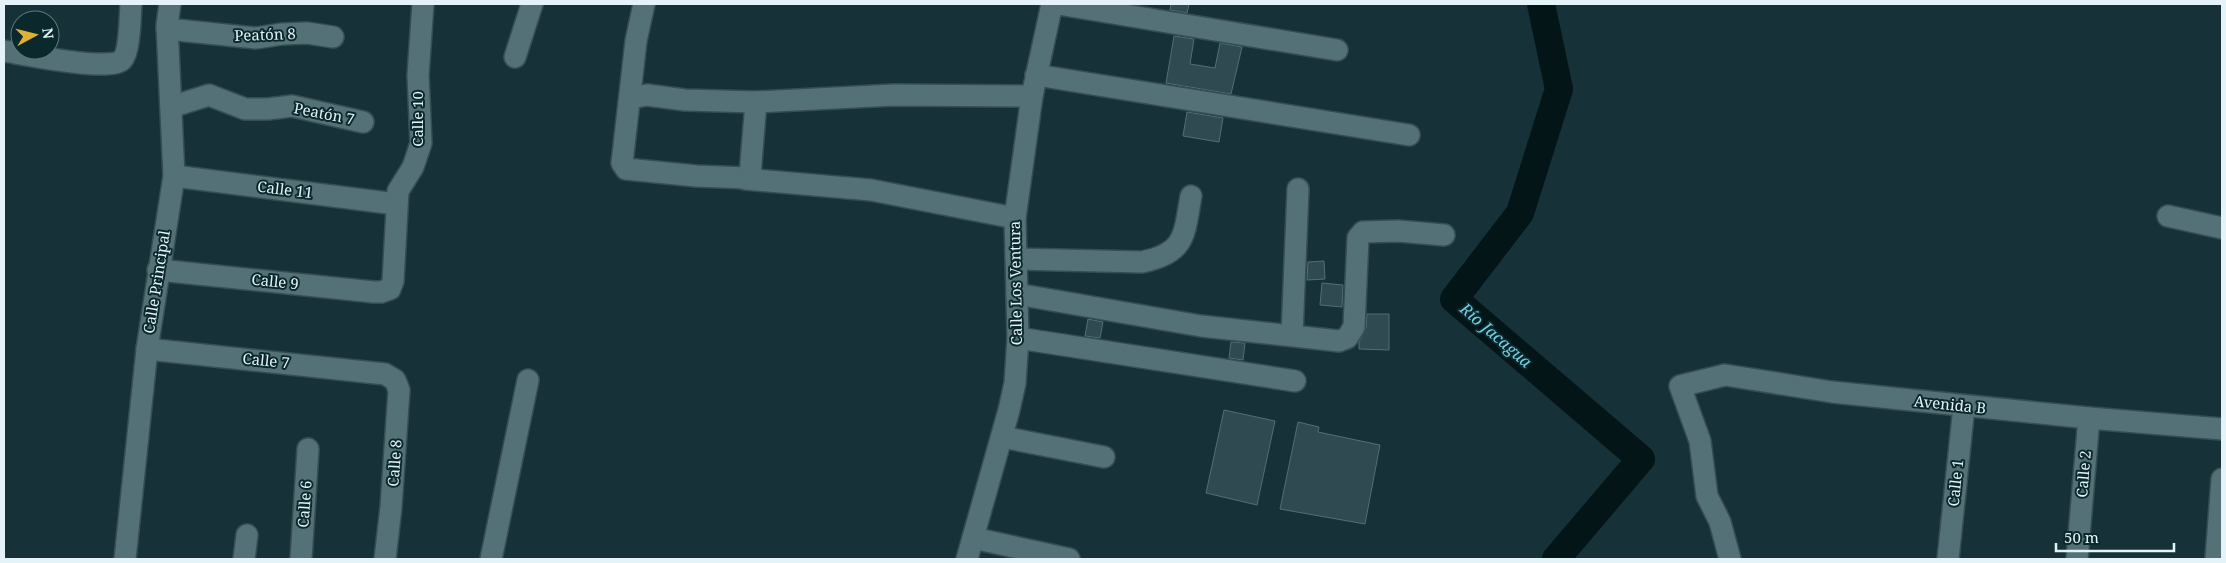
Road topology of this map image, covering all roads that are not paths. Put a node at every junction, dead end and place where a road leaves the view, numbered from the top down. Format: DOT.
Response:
graph roads {
  1 [pos="131,4"];
  2 [pos="170,4"];
  3 [pos="423,4"];
  4 [pos="532,4"];
  5 [pos="644,4"];
  6 [pos="1052,4"];
  7 [pos="1058,4"];
  8 [pos="167,29"];
  9 [pos="333,37"];
  10 [pos="1337,50"];
  11 [pos="4,51"];
  12 [pos="515,57"];
  13 [pos="1036,75"];
  14 [pos="1032,96"];
  15 [pos="631,98"];
  16 [pos="756,102"];
  17 [pos="171,107"];
  18 [pos="363,122"];
  19 [pos="1409,134"];
  20 [pos="174,176"];
  21 [pos="745,179"];
  22 [pos="1298,189"];
  23 [pos="1191,196"];
  24 [pos="396,204"];
  25 [pos="2168,216"];
  26 [pos="1015,218"];
  27 [pos="2222,228"];
  28 [pos="1444,235"];
  29 [pos="1016,259"];
  30 [pos="158,270"];
  31 [pos="390,289"];
  32 [pos="1017,294"];
  33 [pos="1292,335"];
  34 [pos="1018,338"];
  35 [pos="147,349"];
  36 [pos="385,374"];
  37 [pos="528,380"];
  38 [pos="1295,381"];
  39 [pos="1964,406"];
  40 [pos="2089,418"];
  41 [pos="2222,429"];
  42 [pos="1002,437"];
  43 [pos="308,449"];
  44 [pos="1104,457"];
  45 [pos="2222,478"];
  46 [pos="247,535"];
  47 [pos="973,538"];
  48 [pos="126,559"];
  49 [pos="244,559"];
  50 [pos="301,559"];
  51 [pos="385,559"];
  52 [pos="491,559"];
  53 [pos="967,559"];
  54 [pos="1069,559"];
  55 [pos="1730,559"];
  56 [pos="1948,559"];
  57 [pos="2077,559"];
  58 [pos="2216,559"];
  1 -- 11 [label="street"];
  2 -- 8 [label="street, Calle Principal"];
  3 -- 24 [label="street, Calle 10"];
  4 -- 12 [label="street"];
  5 -- 15 [label="street"];
  6 -- 13 [label="street, Calle Los Ventura"];
  7 -- 10 [label="street"];
  8 -- 9 [label="street, Peatón 8"];
  8 -- 17 [label="street, Calle Principal"];
  13 -- 14 [label="street, Calle Los Ventura"];
  13 -- 19 [label="street"];
  14 -- 16 [label="street"];
  14 -- 26 [label="street, Calle Los Ventura"];
  15 -- 16 [label="street"];
  15 -- 21 [label="street"];
  16 -- 21 [label="street"];
  17 -- 18 [label="street, Peatón 7"];
  17 -- 20 [label="street, Calle Principal"];
  20 -- 24 [label="street, Calle 11"];
  20 -- 30 [label="street, Calle Principal"];
  21 -- 26 [label="street"];
  22 -- 33 [label="street"];
  23 -- 29 [label="street"];
  24 -- 31 [label="street, Calle 10"];
  25 -- 27 [label="street"];
  26 -- 29 [label="street, Calle Los Ventura"];
  28 -- 33 [label="street"];
  29 -- 32 [label="street, Calle Los Ventura"];
  30 -- 31 [label="street, Calle 9"];
  30 -- 35 [label="street, Calle Principal"];
  32 -- 33 [label="street"];
  32 -- 34 [label="street, Calle Los Ventura"];
  34 -- 38 [label="street"];
  34 -- 42 [label="street, Calle Los Ventura"];
  35 -- 36 [label="street, Calle 7"];
  35 -- 48 [label="street, Calle Principal"];
  36 -- 51 [label="street, Calle 8"];
  37 -- 52 [label="street"];
  39 -- 40 [label="street, Avenida B"];
  39 -- 55 [label="street, Avenida B"];
  39 -- 56 [label="street, Calle 1"];
  40 -- 41 [label="street, Avenida B"];
  40 -- 57 [label="street, Calle 2"];
  42 -- 44 [label="street"];
  42 -- 47 [label="street, Calle Los Ventura"];
  43 -- 50 [label="street, Calle 6"];
  45 -- 58 [label="street"];
  46 -- 49 [label="street"];
  47 -- 53 [label="street, Calle Los Ventura"];
  47 -- 54 [label="street"];
}
